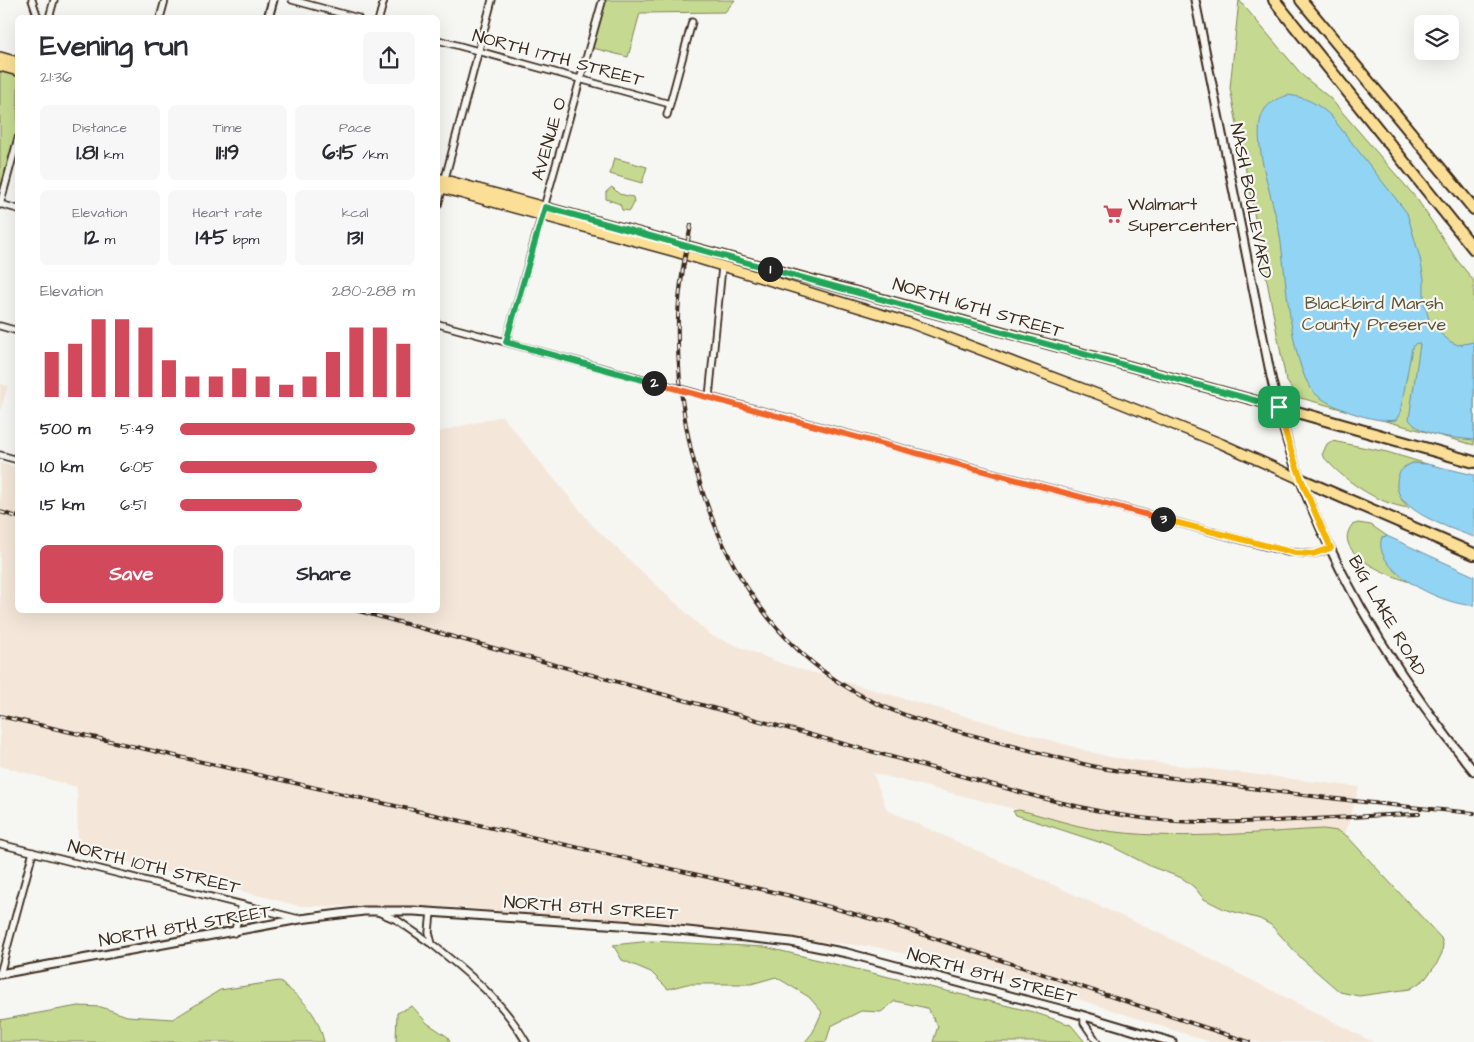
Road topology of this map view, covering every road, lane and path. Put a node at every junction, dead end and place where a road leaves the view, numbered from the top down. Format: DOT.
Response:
graph roads {
  1 [pos="32,0"];
  2 [pos="54,0"];
  3 [pos="165,0"];
  4 [pos="273,0"];
  5 [pos="292,0"];
  6 [pos="384,0"];
  7 [pos="492,0"];
  8 [pos="1195,0"];
  9 [pos="1274,0"];
  10 [pos="1301,0"];
  11 [pos="602,2"];
  12 [pos="37,15"];
  13 [pos="50,15"];
  14 [pos="161,15"];
  15 [pos="269,15"];
  16 [pos="347,15"];
  17 [pos="380,15"];
  18 [pos="692,22"];
  19 [pos="440,41"];
  20 [pos="479,52"];
  21 [pos="0,57"];
  22 [pos="15,61"];
  23 [pos="0,66"];
  24 [pos="15,70"];
  25 [pos="581,80"];
  26 [pos="670,104"];
  27 [pos="667,115"];
  28 [pos="15,149"];
  29 [pos="440,183"];
  30 [pos="0,204"];
  31 [pos="15,208"];
  32 [pos="1474,209"];
  33 [pos="544,211"];
  34 [pos="1474,249"];
  35 [pos="722,267"];
  36 [pos="440,325"];
  37 [pos="0,326"];
  38 [pos="15,330"];
  39 [pos="506,342"];
  40 [pos="709,397"];
  41 [pos="1279,407"];
  42 [pos="0,455"];
  43 [pos="15,459"];
  44 [pos="1474,462"];
  45 [pos="1300,479"];
  46 [pos="1331,548"];
  47 [pos="1474,554"];
  48 [pos="1474,771"];
  49 [pos="0,844"];
  50 [pos="33,852"];
  51 [pos="242,904"];
  52 [pos="374,911"];
  53 [pos="432,912"];
  54 [pos="300,919"];
  55 [pos="234,933"];
  56 [pos="432,944"];
  57 [pos="0,974"];
  58 [pos="1084,1016"];
  59 [pos="526,1042"];
  60 [pos="1097,1042"];
  61 [pos="1172,1042"];
  1 -- 12 [label="street"];
  2 -- 13 [label="street"];
  3 -- 14 [label="street"];
  4 -- 15 [label="street"];
  5 -- 16 [label="street"];
  6 -- 17 [label="street"];
  7 -- 20 [label="street"];
  8 -- 41 [label="street, NASH BOULEVARD"];
  9 -- 34 [label="highway"];
  10 -- 32 [label="highway"];
  11 -- 25 [label="street, AVENUE O"];
  18 -- 26 [label="street"];
  19 -- 20 [label="street, NORTH 17TH STREET"];
  20 -- 25 [label="street, NORTH 17TH STREET"];
  20 -- 29 [label="street"];
  21 -- 22 [label="main road"];
  23 -- 24 [label="main road"];
  25 -- 26 [label="street, NORTH 17TH STREET"];
  25 -- 33 [label="street, AVENUE O"];
  26 -- 27 [label="street"];
  28 -- 30 [label="street"];
  29 -- 33 [label="main road, NORTH 16TH STREET"];
  30 -- 31 [label="street"];
  33 -- 35 [label="main road, NORTH 16TH STREET"];
  33 -- 39 [label="street, AVENUE O"];
  33 -- 41 [label="main road, NORTH 16TH STREET"];
  35 -- 40 [label="street"];
  35 -- 45 [label="main road, NORTH 16TH STREET"];
  36 -- 39 [label="street"];
  37 -- 38 [label="street"];
  39 -- 40 [label="street"];
  40 -- 46 [label="street"];
  41 -- 44 [label="highway"];
  41 -- 45 [label="street, BIG LAKE ROAD"];
  42 -- 43 [label="street"];
  45 -- 46 [label="street, BIG LAKE ROAD"];
  45 -- 47 [label="highway"];
  46 -- 48 [label="street, BIG LAKE ROAD"];
  49 -- 50 [label="street, NORTH 10TH STREET"];
  50 -- 51 [label="street, NORTH 10TH STREET"];
  50 -- 57 [label="street"];
  51 -- 54 [label="street, NORTH 10TH STREET"];
  51 -- 55 [label="street"];
  52 -- 53 [label="street, NORTH 8TH STREET"];
  52 -- 54 [label="street, NORTH 8TH STREET"];
  52 -- 56 [label="street"];
  53 -- 56 [label="street"];
  53 -- 58 [label="street, NORTH 8TH STREET"];
  54 -- 55 [label="street, NORTH 8TH STREET"];
  55 -- 57 [label="street, NORTH 8TH STREET"];
  56 -- 59 [label="street"];
  58 -- 60 [label="street"];
  58 -- 61 [label="street, NORTH 8TH STREET"];
}
